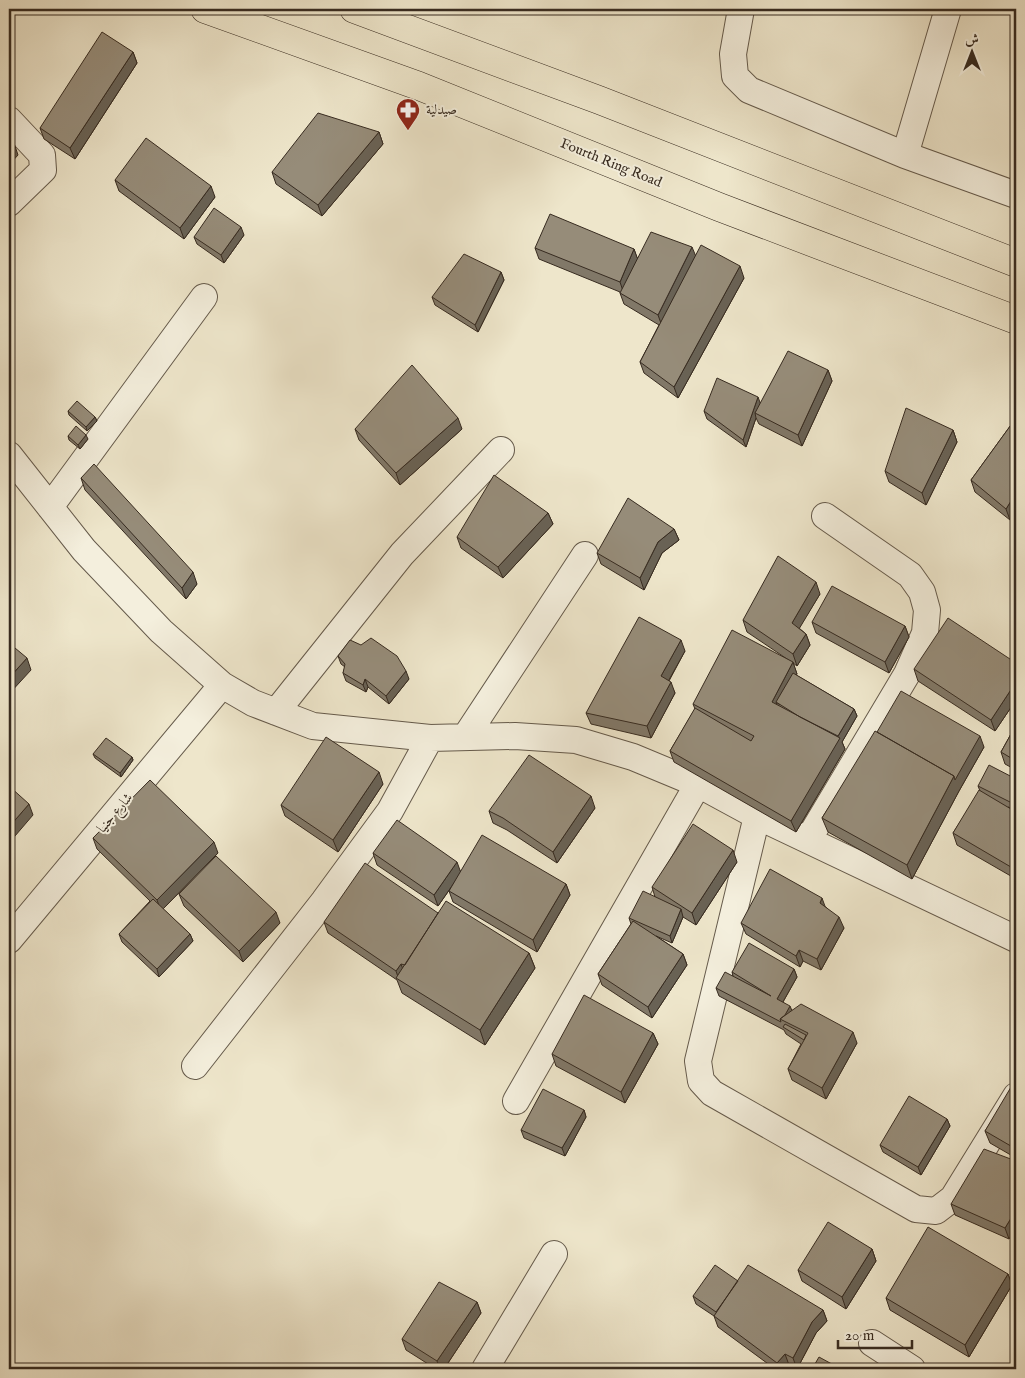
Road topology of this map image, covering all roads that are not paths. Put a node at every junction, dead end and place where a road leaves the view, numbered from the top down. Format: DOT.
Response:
graph roads {
  1 [pos="205,9"];
  2 [pos="354,9"];
  3 [pos="741,9"];
  4 [pos="948,9"];
  5 [pos="9,120"];
  6 [pos="905,155"];
  7 [pos="1016,195"];
  8 [pos="9,203"];
  9 [pos="1016,263"];
  10 [pos="204,297"];
  11 [pos="1016,320"];
  12 [pos="501,450"];
  13 [pos="9,454"];
  14 [pos="50,508"];
  15 [pos="825,516"];
  16 [pos="585,555"];
  17 [pos="222,685"];
  18 [pos="276,712"];
  19 [pos="466,736"];
  20 [pos="430,738"];
  21 [pos="698,784"];
  22 [pos="757,816"];
  23 [pos="808,840"];
  24 [pos="1016,939"];
  25 [pos="9,940"];
  26 [pos="195,1066"];
  27 [pos="1016,1096"];
  28 [pos="516,1101"];
  29 [pos="554,1254"];
  30 [pos="872,1343"];
  31 [pos="485,1369"];
  32 [pos="912,1369"];
  1 -- 11 [label="main road, Fourth Ring Road"];
  2 -- 9 [label="main road"];
  3 -- 6 [label="street"];
  4 -- 6 [label="street"];
  5 -- 8 [label="street"];
  6 -- 7 [label="street"];
  10 -- 14 [label="street"];
  12 -- 18 [label="street"];
  13 -- 14 [label="street"];
  14 -- 17 [label="street"];
  15 -- 23 [label="street"];
  16 -- 19 [label="street"];
  17 -- 18 [label="street"];
  17 -- 25 [label="street, شارع جنيا"];
  18 -- 20 [label="street"];
  19 -- 20 [label="street"];
  19 -- 21 [label="street"];
  20 -- 26 [label="street"];
  21 -- 22 [label="street"];
  21 -- 28 [label="street"];
  22 -- 23 [label="street"];
  22 -- 27 [label="street"];
  23 -- 24 [label="street"];
  29 -- 31 [label="street"];
  30 -- 32 [label="street"];
}
